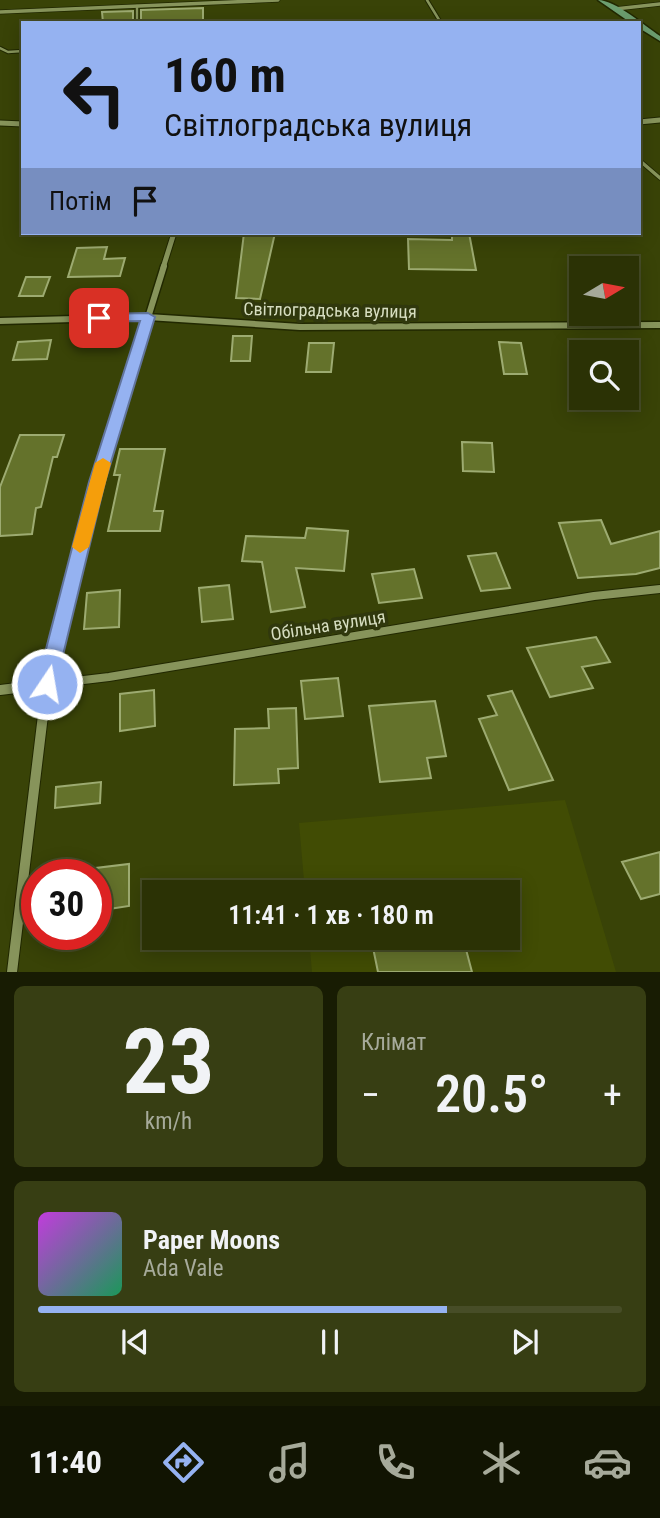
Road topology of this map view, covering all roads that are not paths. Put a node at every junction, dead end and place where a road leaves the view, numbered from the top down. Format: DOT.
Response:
graph roads {
  1 [pos="278,0"];
  2 [pos="427,0"];
  3 [pos="601,0"];
  4 [pos="660,4"];
  5 [pos="137,6"];
  6 [pos="615,9"];
  7 [pos="0,12"];
  8 [pos="137,21"];
  9 [pos="440,21"];
  10 [pos="633,21"];
  11 [pos="641,27"];
  12 [pos="660,39"];
  13 [pos="0,48"];
  14 [pos="21,51"];
  15 [pos="660,120"];
  16 [pos="641,122"];
  17 [pos="0,123"];
  18 [pos="21,124"];
  19 [pos="641,162"];
  20 [pos="660,178"];
  21 [pos="173,235"];
  22 [pos="148,317"];
  23 [pos="0,321"];
  24 [pos="660,325"];
  25 [pos="660,589"];
  26 [pos="47,684"];
  27 [pos="0,690"];
  28 [pos="12,972"];
  1 -- 5 [label="street"];
  2 -- 9 [label="lane"];
  3 -- 6 [label="main road"];
  4 -- 6 [label="street"];
  5 -- 7 [label="street"];
  5 -- 8 [label="lane"];
  6 -- 10 [label="main road"];
  11 -- 12 [label="main road"];
  13 -- 14 [label="lane"];
  15 -- 16 [label="street"];
  17 -- 18 [label="street"];
  19 -- 20 [label="lane"];
  21 -- 22 [label="street"];
  22 -- 23 [label="street, Світлоградська вулиця"];
  22 -- 24 [label="street, Світлоградська вулиця"];
  22 -- 26 [label="street"];
  25 -- 26 [label="street, Обільна вулиця"];
  26 -- 27 [label="street, Обільна вулиця"];
  26 -- 28 [label="street"];
}
